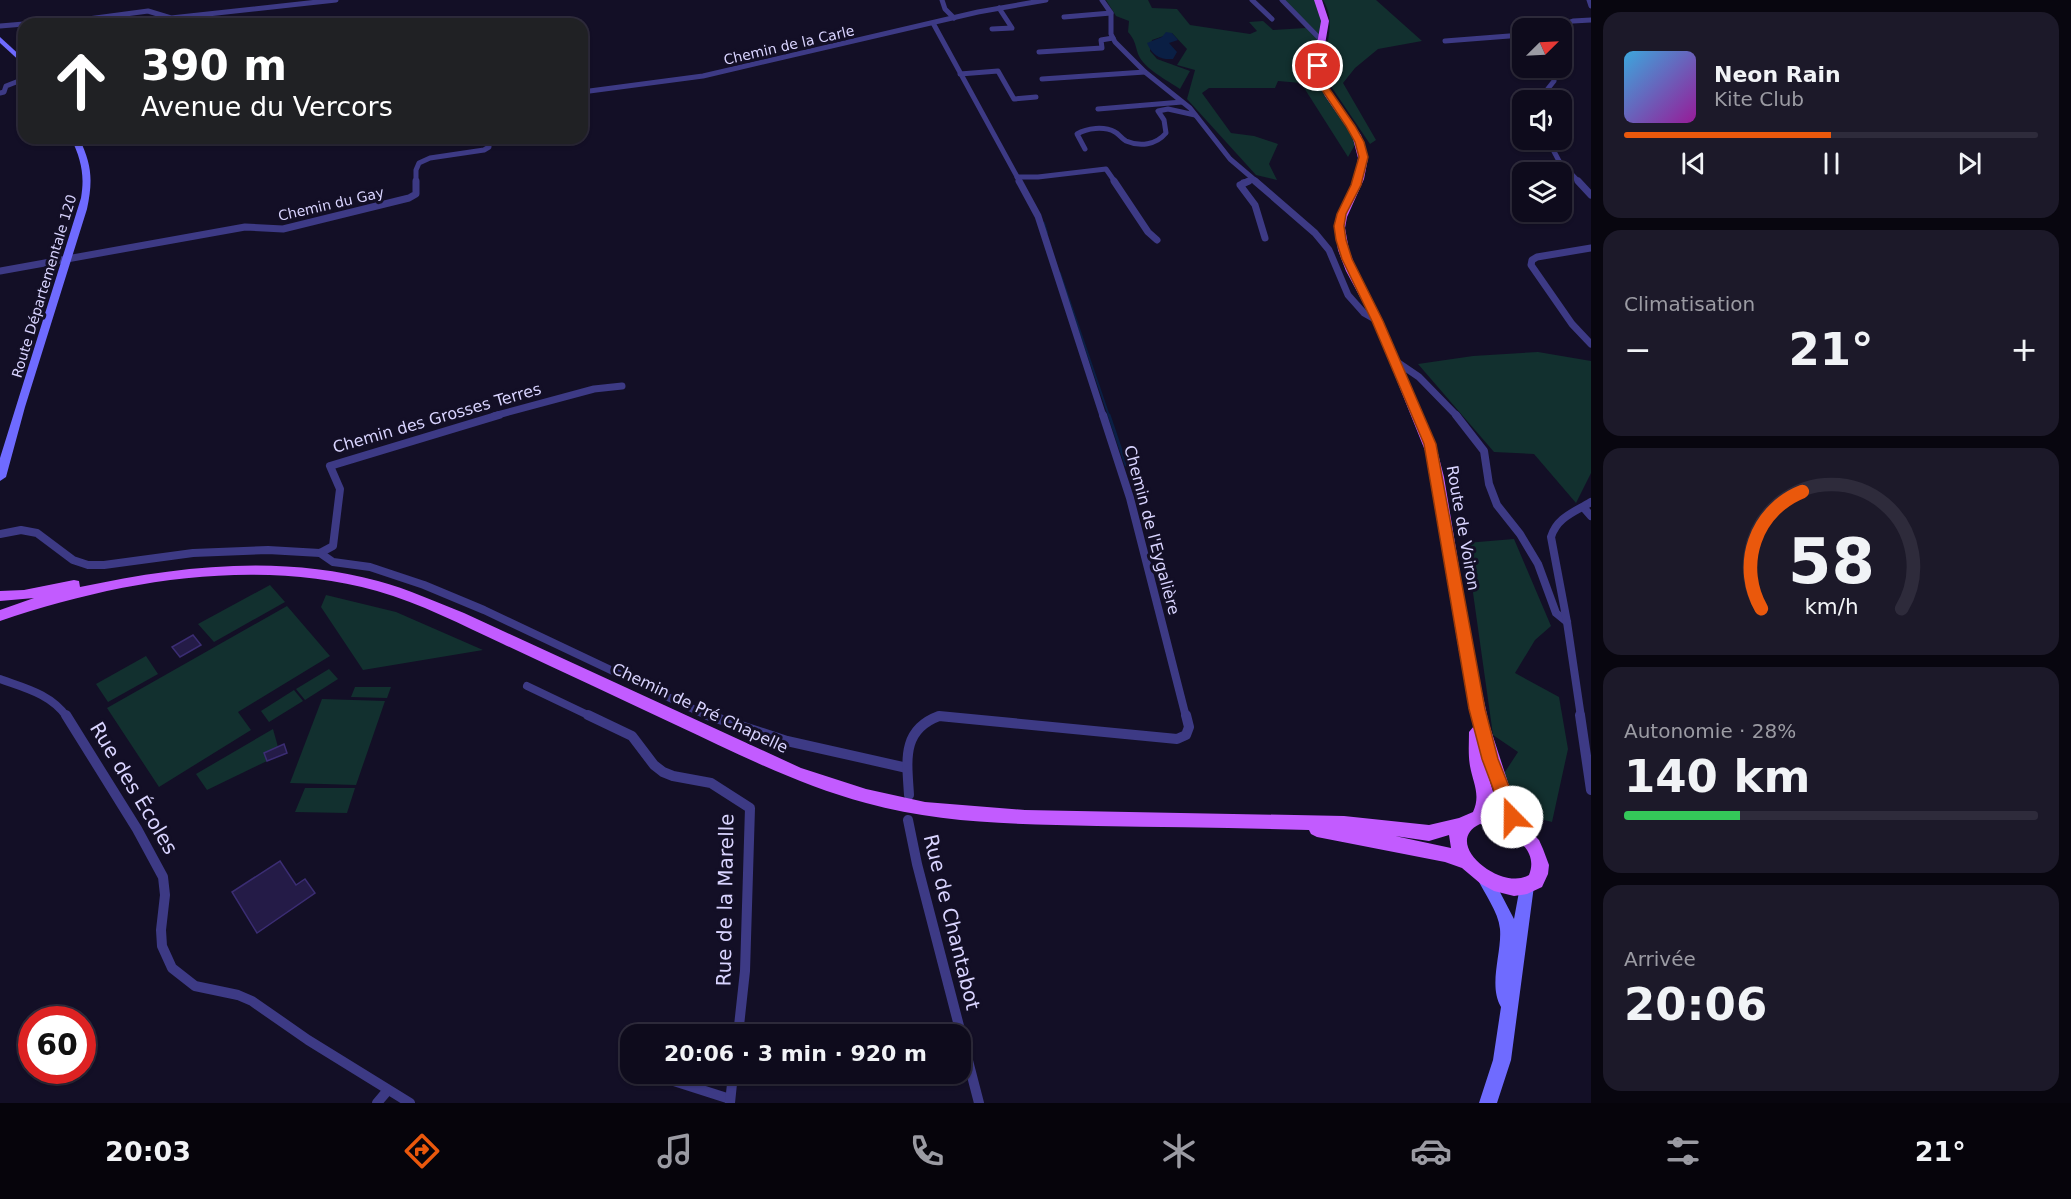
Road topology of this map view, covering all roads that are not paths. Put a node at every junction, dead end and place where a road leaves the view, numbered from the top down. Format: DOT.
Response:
graph roads {
  1 [pos="336,0"];
  2 [pos="942,0"];
  3 [pos="1046,0"];
  4 [pos="1102,0"];
  5 [pos="1252,0"];
  6 [pos="1282,0"];
  7 [pos="1318,0"];
  8 [pos="1589,0"];
  9 [pos="1591,6"];
  10 [pos="999,8"];
  11 [pos="1111,13"];
  12 [pos="1064,17"];
  13 [pos="93,18"];
  14 [pos="171,18"];
  15 [pos="171,18"];
  16 [pos="954,18"];
  17 [pos="1272,19"];
  18 [pos="1591,20"];
  19 [pos="1572,21"];
  20 [pos="933,23"];
  21 [pos="18,25"];
  22 [pos="0,26"];
  23 [pos="992,29"];
  24 [pos="1512,36"];
  25 [pos="1113,38"];
  26 [pos="0,39"];
  27 [pos="1445,41"];
  28 [pos="1323,42"];
  29 [pos="1039,52"];
  30 [pos="18,57"];
  31 [pos="1145,72"];
  32 [pos="960,74"];
  33 [pos="1042,79"];
  34 [pos="18,81"];
  35 [pos="588,91"];
  36 [pos="0,93"];
  37 [pos="1036,97"];
  38 [pos="1182,102"];
  39 [pos="1098,109"];
  40 [pos="1195,115"];
  41 [pos="78,144"];
  42 [pos="489,144"];
  43 [pos="1085,149"];
  44 [pos="1553,150"];
  45 [pos="1017,177"];
  46 [pos="1253,180"];
  47 [pos="1591,195"];
  48 [pos="1265,238"];
  49 [pos="1157,240"];
  50 [pos="1591,248"];
  51 [pos="66,259"];
  52 [pos="0,271"];
  53 [pos="1378,321"];
  54 [pos="1591,344"];
  55 [pos="1393,359"];
  56 [pos="622,386"];
  57 [pos="0,477"];
  58 [pos="1587,505"];
  59 [pos="1591,516"];
  60 [pos="0,534"];
  61 [pos="320,553"];
  62 [pos="121,584"];
  63 [pos="0,596"];
  64 [pos="0,616"];
  65 [pos="1567,622"];
  66 [pos="0,679"];
  67 [pos="527,686"];
  68 [pos="1477,709"];
  69 [pos="907,768"];
  70 [pos="1591,790"];
  71 [pos="909,795"];
  72 [pos="1479,817"];
  73 [pos="908,820"];
  74 [pos="1279,822"];
  75 [pos="1461,825"];
  76 [pos="1518,830"];
  77 [pos="1466,861"];
  78 [pos="1485,878"];
  79 [pos="1526,886"];
  80 [pos="1507,1018"];
  81 [pos="739,1024"];
  82 [pos="681,1084"];
  83 [pos="732,1084"];
  84 [pos="388,1089"];
  85 [pos="730,1101"];
  86 [pos="377,1103"];
  87 [pos="410,1103"];
  88 [pos="979,1103"];
  89 [pos="1488,1103"];
  1 -- 15 [label="street"];
  2 -- 16 [label="street"];
  3 -- 10 [label="street, Chemin de la Carle"];
  4 -- 11 [label="street"];
  5 -- 17 [label="street"];
  6 -- 28 [label="street"];
  7 -- 28 [label="main road"];
  8 -- 9 [label="street"];
  10 -- 16 [label="street, Chemin de la Carle"];
  10 -- 23 [label="street"];
  11 -- 12 [label="street"];
  11 -- 25 [label="street"];
  13 -- 14 [label="street"];
  16 -- 20 [label="street, Chemin de la Carle"];
  18 -- 19 [label="street"];
  20 -- 32 [label="street, Chemin de l'Eygalière"];
  20 -- 35 [label="street, Chemin de la Carle"];
  21 -- 22 [label="street"];
  24 -- 27 [label="street"];
  25 -- 29 [label="street"];
  25 -- 31 [label="street"];
  26 -- 30 [label="street"];
  28 -- 53 [label="main road, Route de Voiron"];
  31 -- 33 [label="street"];
  31 -- 38 [label="street"];
  32 -- 37 [label="street"];
  32 -- 45 [label="street, Chemin de l'Eygalière"];
  34 -- 36 [label="street"];
  38 -- 39 [label="street"];
  38 -- 40 [label="street"];
  40 -- 43 [label="street"];
  40 -- 46 [label="street"];
  41 -- 51 [label="street, Route Départementale 120"];
  42 -- 51 [label="street, Chemin du Gay"];
  44 -- 47 [label="street"];
  45 -- 49 [label="street"];
  45 -- 69 [label="street, Chemin de l'Eygalière"];
  46 -- 48 [label="street"];
  46 -- 53 [label="street"];
  50 -- 54 [label="street"];
  51 -- 52 [label="street"];
  51 -- 57 [label="street, Route Départementale 120"];
  53 -- 55 [label="main road, Route de Voiron"];
  55 -- 65 [label="street"];
  55 -- 68 [label="main road, Route de Voiron"];
  56 -- 61 [label="street, Chemin des Grosses Terres"];
  58 -- 59 [label="street"];
  58 -- 65 [label="street"];
  60 -- 61 [label="street"];
  61 -- 69 [label="street"];
  62 -- 63 [label="main road, Chemin de Pré Chapelle"];
  62 -- 64 [label="main road, Chemin de Pré Chapelle"];
  62 -- 74 [label="main road, Chemin de Pré Chapelle"];
  65 -- 70 [label="street"];
  66 -- 84 [label="street, Rue des Écoles"];
  67 -- 81 [label="street, Rue de la Marelle"];
  68 -- 72 [label="main road, Route de Voiron"];
  68 -- 76 [label="main road, Route de Voiron"];
  69 -- 71 [label="street, Chemin de l'Eygalière"];
  72 -- 75 [label="main road"];
  72 -- 76 [label="main road"];
  73 -- 88 [label="street, Rue de Chantabot"];
  74 -- 75 [label="main road, Chemin de Pré Chapelle"];
  74 -- 77 [label="main road, Chemin de Pré Chapelle"];
  75 -- 77 [label="main road"];
  76 -- 79 [label="main road"];
  77 -- 78 [label="main road"];
  78 -- 79 [label="main road"];
  78 -- 80 [label="street"];
  79 -- 80 [label="street"];
  80 -- 89 [label="street"];
  82 -- 85 [label="street"];
  83 -- 85 [label="street"];
  84 -- 86 [label="street"];
  84 -- 87 [label="street, Rue des Écoles"];
}
